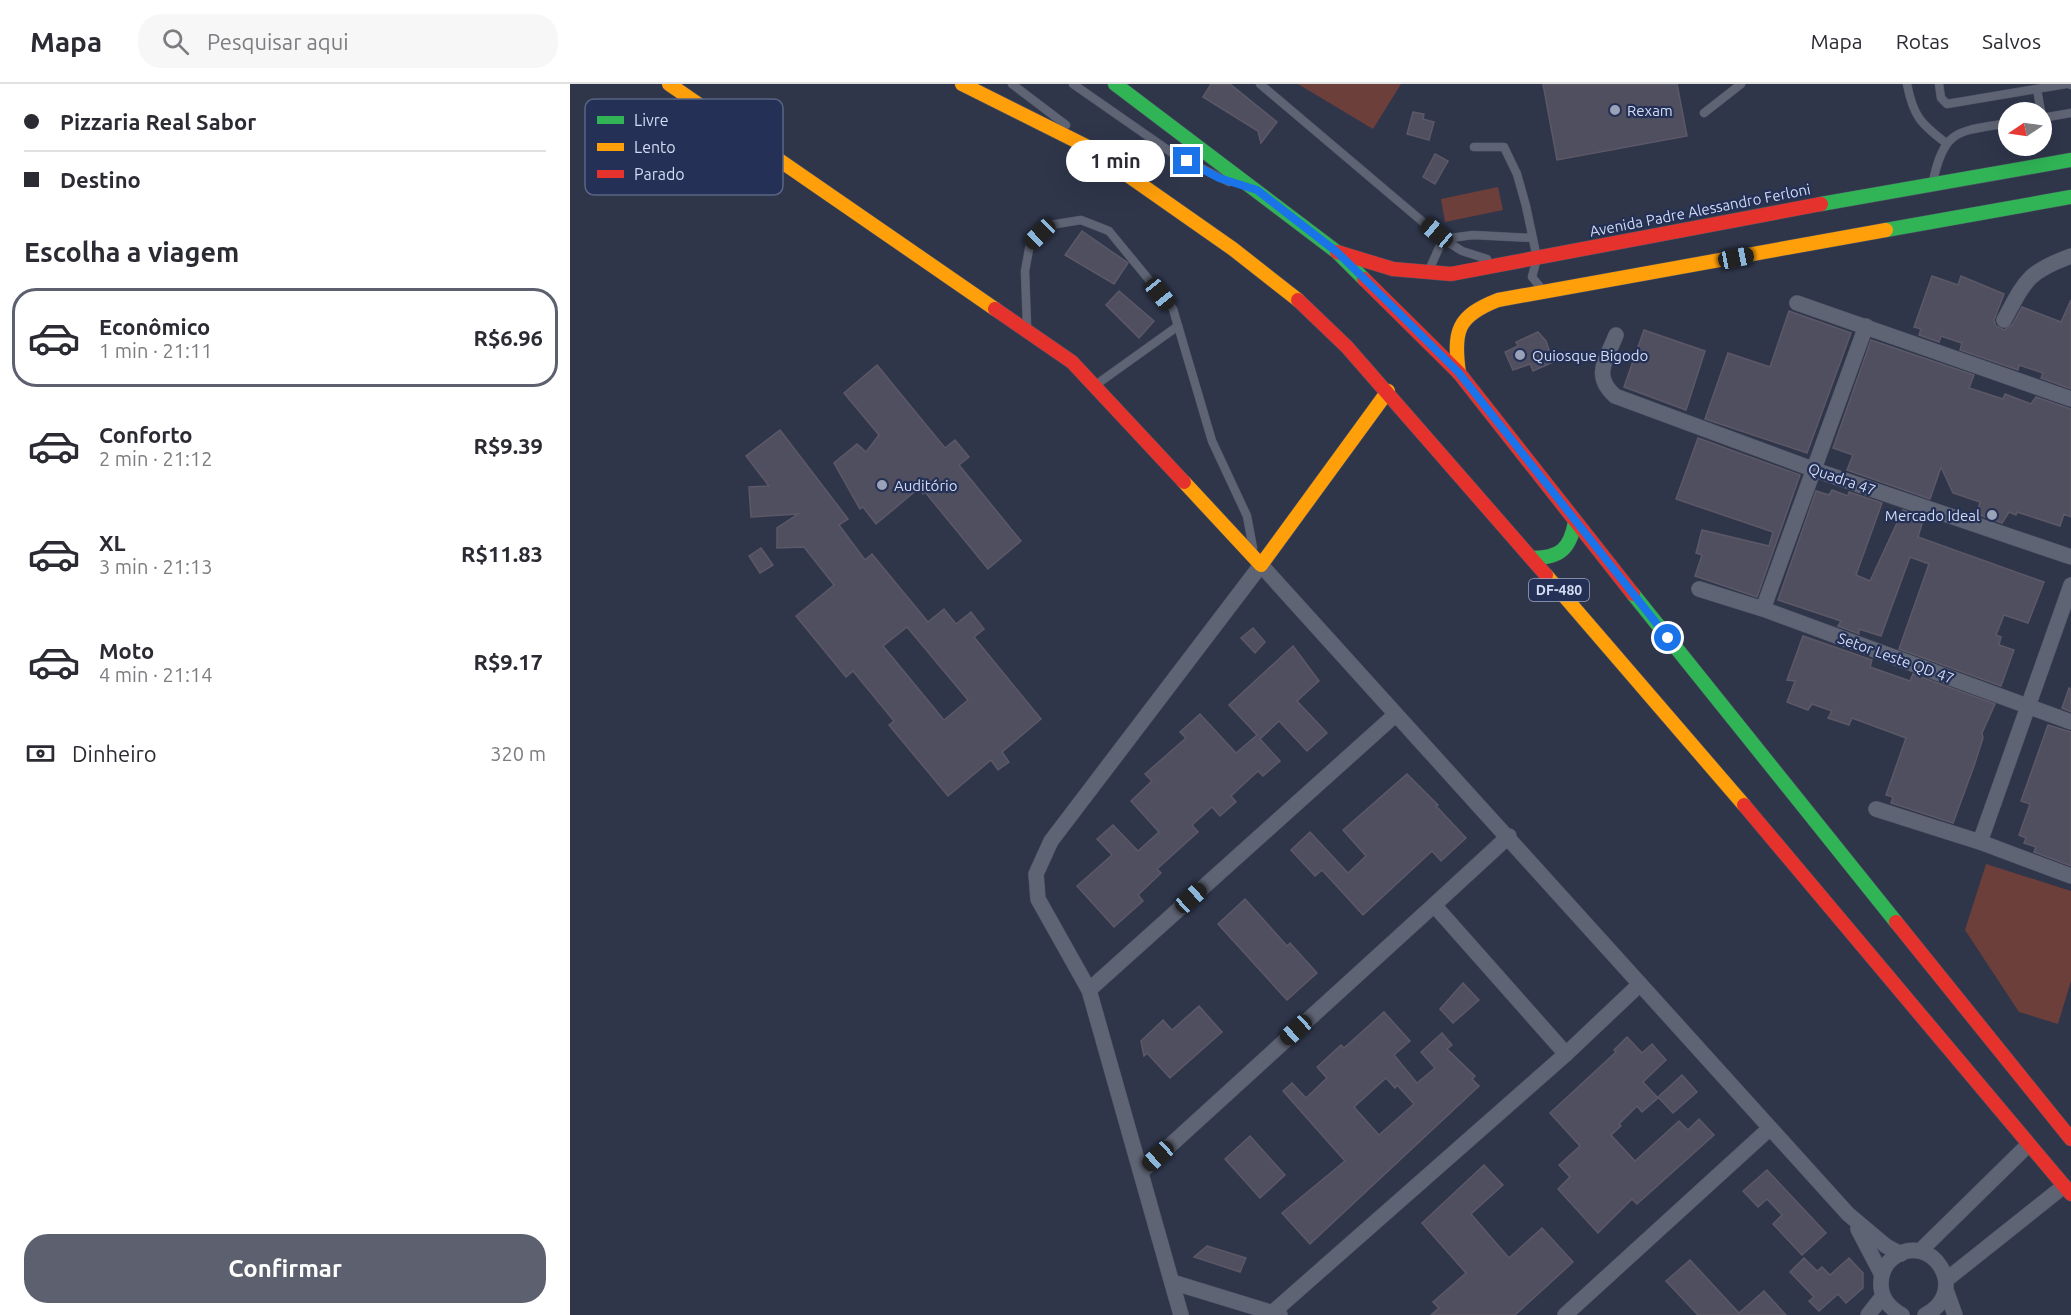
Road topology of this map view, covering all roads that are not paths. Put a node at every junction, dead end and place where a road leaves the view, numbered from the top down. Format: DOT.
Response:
graph roads {
  1 [pos="669,84"];
  2 [pos="962,84"];
  3 [pos="1012,84"];
  4 [pos="1073,84"];
  5 [pos="1115,84"];
  6 [pos="1260,84"];
  7 [pos="1741,84"];
  8 [pos="1907,84"];
  9 [pos="1939,84"];
  10 [pos="2066,84"];
  11 [pos="2037,89"];
  12 [pos="691,99"];
  13 [pos="2039,102"];
  14 [pos="1704,113"];
  15 [pos="2071,113"];
  16 [pos="2052,115"];
  17 [pos="1998,125"];
  18 [pos="1946,142"];
  19 [pos="1086,146"];
  20 [pos="1474,147"];
  21 [pos="783,162"];
  22 [pos="2067,169"];
  23 [pos="1932,186"];
  24 [pos="1257,190"];
  25 [pos="2071,196"];
  26 [pos="1866,198"];
  27 [pos="1874,233"];
  28 [pos="1443,238"];
  29 [pos="1532,238"];
  30 [pos="1337,252"];
  31 [pos="2071,256"];
  32 [pos="1537,258"];
  33 [pos="1506,264"];
  34 [pos="1427,275"];
  35 [pos="1551,292"];
  36 [pos="1797,303"];
  37 [pos="2004,320"];
  38 [pos="1178,326"];
  39 [pos="1866,326"];
  40 [pos="1027,329"];
  41 [pos="1616,335"];
  42 [pos="1459,373"];
  43 [pos="1095,384"];
  44 [pos="1388,391"];
  45 [pos="2071,399"];
  46 [pos="1815,470"];
  47 [pos="1575,522"];
  48 [pos="2071,557"];
  49 [pos="1532,558"];
  50 [pos="1257,560"];
  51 [pos="2071,585"];
  52 [pos="1699,589"];
  53 [pos="1763,609"];
  54 [pos="2028,706"];
  55 [pos="1395,715"];
  56 [pos="2071,722"];
  57 [pos="1876,809"];
  58 [pos="1509,836"];
  59 [pos="1980,842"];
  60 [pos="2071,876"];
  61 [pos="1434,905"];
  62 [pos="1640,984"];
  63 [pos="1089,990"];
  64 [pos="1963,1004"];
  65 [pos="1930,1028"];
  66 [pos="1566,1054"];
  67 [pos="1769,1129"];
  68 [pos="2071,1138"];
  69 [pos="2028,1144"];
  70 [pos="1141,1172"];
  71 [pos="2068,1190"];
  72 [pos="1848,1214"];
  73 [pos="1920,1251"];
  74 [pos="1901,1254"];
  75 [pos="1882,1275"];
  76 [pos="1172,1282"];
  77 [pos="1946,1285"];
  78 [pos="1883,1296"];
  79 [pos="1276,1314"];
  80 [pos="1181,1315"];
  81 [pos="1565,1315"];
  82 [pos="1868,1315"];
  83 [pos="1902,1315"];
  84 [pos="1925,1315"];
  85 [pos="1955,1315"];
  1 -- 12 [label="main road"];
  2 -- 19 [label="main road, DF-480"];
  3 -- 19 [label="lane"];
  4 -- 24 [label="lane"];
  5 -- 24 [label="main road"];
  6 -- 28 [label="lane"];
  7 -- 14 [label="lane"];
  8 -- 18 [label="lane"];
  9 -- 11 [label="lane"];
  10 -- 11 [label="lane"];
  11 -- 13 [label="lane"];
  15 -- 16 [label="lane"];
  17 -- 18 [label="lane"];
  18 -- 23 [label="lane"];
  19 -- 44 [label="main road, DF-480"];
  20 -- 29 [label="lane"];
  21 -- 40 [label="main road"];
  22 -- 23 [label="main road, Avenida Padre Alessandro Ferloni"];
  22 -- 25 [label="main road"];
  23 -- 26 [label="main road, Avenida Padre Alessandro Ferloni"];
  24 -- 30 [label="main road"];
  25 -- 27 [label="main road"];
  26 -- 27 [label="main road"];
  26 -- 32 [label="main road, Avenida Padre Alessandro Ferloni"];
  27 -- 35 [label="main road"];
  28 -- 29 [label="lane"];
  28 -- 33 [label="lane"];
  28 -- 34 [label="lane"];
  29 -- 32 [label="lane"];
  30 -- 34 [label="main road, Avenida Padre Alessandro Ferloni"];
  30 -- 42 [label="main road"];
  31 -- 37 [label="street"];
  32 -- 33 [label="main road, Avenida Padre Alessandro Ferloni"];
  32 -- 35 [label="lane"];
  33 -- 34 [label="main road, Avenida Padre Alessandro Ferloni"];
  35 -- 42 [label="main road"];
  36 -- 39 [label="street"];
  38 -- 40 [label="lane"];
  38 -- 43 [label="lane"];
  38 -- 50 [label="lane"];
  39 -- 45 [label="street"];
  39 -- 46 [label="street"];
  40 -- 43 [label="main road"];
  41 -- 46 [label="street, Quadra 47"];
  42 -- 47 [label="main road"];
  43 -- 50 [label="main road"];
  44 -- 49 [label="main road, DF-480"];
  44 -- 50 [label="main road"];
  46 -- 48 [label="street, Quadra 47"];
  46 -- 53 [label="street"];
  47 -- 49 [label="main road"];
  47 -- 64 [label="main road"];
  49 -- 65 [label="main road, DF-480"];
  50 -- 55 [label="street"];
  50 -- 63 [label="street"];
  51 -- 54 [label="street"];
  52 -- 53 [label="street, Setor Leste QD 47"];
  53 -- 54 [label="street, Setor Leste QD 47"];
  54 -- 56 [label="street, Setor Leste QD 47"];
  54 -- 59 [label="street"];
  55 -- 58 [label="street"];
  55 -- 63 [label="street"];
  57 -- 59 [label="street"];
  58 -- 61 [label="street"];
  58 -- 62 [label="street"];
  59 -- 60 [label="street"];
  61 -- 66 [label="street"];
  61 -- 70 [label="street"];
  62 -- 66 [label="street"];
  62 -- 67 [label="street"];
  63 -- 70 [label="street"];
  64 -- 65 [label="main road"];
  64 -- 68 [label="main road"];
  65 -- 69 [label="main road, DF-480"];
  66 -- 79 [label="street"];
  67 -- 72 [label="street"];
  67 -- 81 [label="street"];
  69 -- 71 [label="main road, DF-480"];
  69 -- 73 [label="street"];
  70 -- 76 [label="street"];
  71 -- 77 [label="street"];
  72 -- 74 [label="street"];
  72 -- 75 [label="street"];
  73 -- 74 [label="street"];
  73 -- 77 [label="street"];
  74 -- 75 [label="street"];
  75 -- 78 [label="street"];
  76 -- 79 [label="street"];
  76 -- 80 [label="street"];
  77 -- 84 [label="street"];
  77 -- 85 [label="street"];
  78 -- 82 [label="street"];
  78 -- 83 [label="street"];
}
